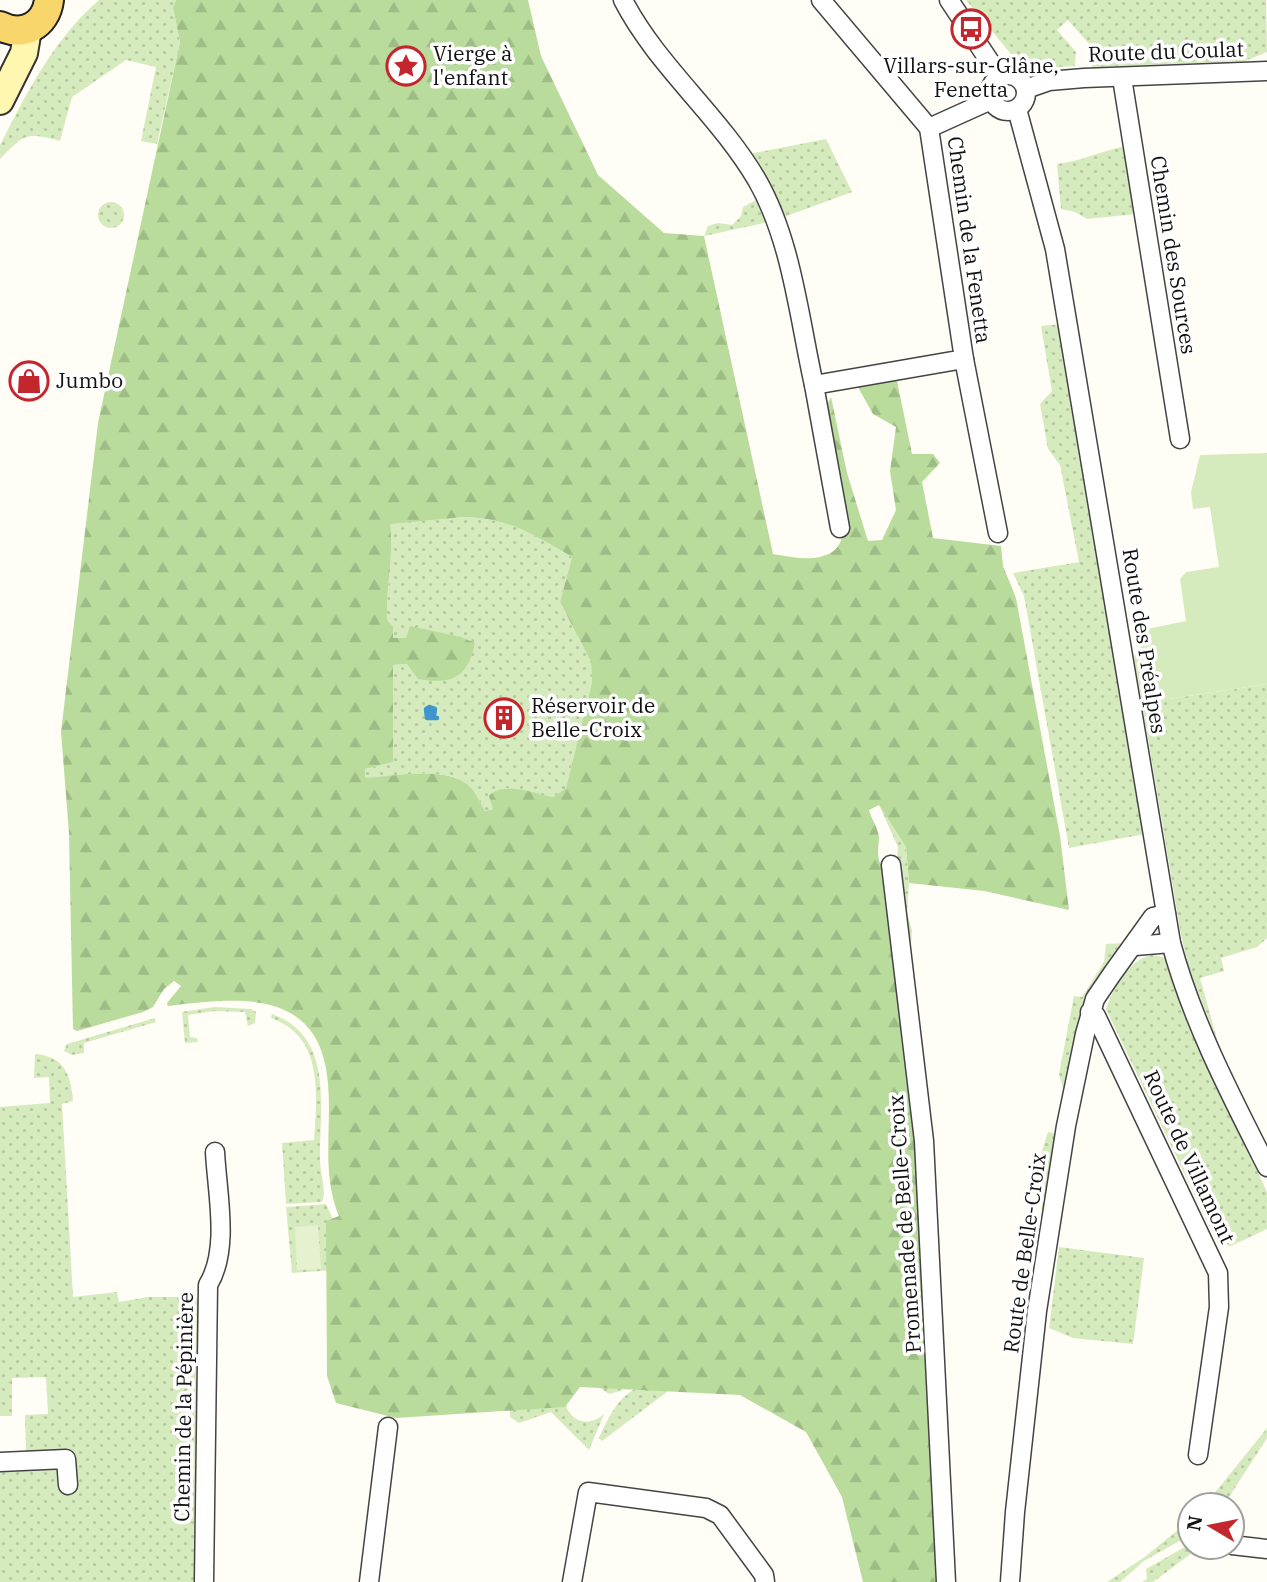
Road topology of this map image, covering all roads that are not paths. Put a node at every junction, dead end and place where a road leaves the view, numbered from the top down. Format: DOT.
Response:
graph roads {
  1 [pos="623,0"];
  2 [pos="821,0"];
  3 [pos="949,0"];
  4 [pos="54,3"];
  5 [pos="0,26"];
  6 [pos="28,29"];
  7 [pos="1267,71"];
  8 [pos="1000,77"];
  9 [pos="1122,78"];
  10 [pos="1026,89"];
  11 [pos="991,100"];
  12 [pos="0,101"];
  13 [pos="1017,109"];
  14 [pos="929,128"];
  15 [pos="964,359"];
  16 [pos="814,385"];
  17 [pos="1180,439"];
  18 [pos="840,528"];
  19 [pos="998,533"];
  20 [pos="891,865"];
  21 [pos="1166,914"];
  22 [pos="1137,942"];
  23 [pos="1171,943"];
  24 [pos="1090,1012"];
  25 [pos="215,1152"];
  26 [pos="1267,1167"];
  27 [pos="388,1427"];
  28 [pos="1198,1455"];
  29 [pos="0,1462"];
  30 [pos="68,1485"];
  31 [pos="1246,1547"];
  32 [pos="1267,1549"];
  33 [pos="204,1582"];
  34 [pos="369,1582"];
  35 [pos="572,1582"];
  36 [pos="765,1582"];
  37 [pos="946,1582"];
  38 [pos="1010,1582"];
  1 -- 16 [label="street"];
  2 -- 14 [label="street, Chemin de la Fenetta"];
  3 -- 8 [label="street"];
  4 -- 6 [label="main road"];
  5 -- 6 [label="main road"];
  6 -- 12 [label="main road"];
  7 -- 9 [label="street, Route du Coulat"];
  8 -- 10 [label="street"];
  8 -- 11 [label="street"];
  9 -- 10 [label="street, Route du Coulat"];
  9 -- 17 [label="street, Chemin des Sources"];
  10 -- 13 [label="street"];
  11 -- 13 [label="street"];
  11 -- 14 [label="street, Chemin de la Fenetta"];
  13 -- 21 [label="street, Route des Préalpes"];
  14 -- 15 [label="street, Chemin de la Fenetta"];
  15 -- 16 [label="street, Chemin de la Fenetta"];
  15 -- 19 [label="street, Chemin de la Fenetta"];
  16 -- 18 [label="street"];
  20 -- 37 [label="street, Promenade de Belle-Croix"];
  21 -- 22 [label="street, Route de Belle-Croix"];
  21 -- 23 [label="street, Route des Préalpes"];
  22 -- 23 [label="street"];
  22 -- 24 [label="street, Route de Belle-Croix"];
  23 -- 26 [label="street, Route des Préalpes"];
  24 -- 28 [label="street, Route de Villamont"];
  24 -- 38 [label="street, Route de Belle-Croix"];
  25 -- 33 [label="street, Chemin de la Pépinière"];
  27 -- 34 [label="street"];
  29 -- 30 [label="street"];
  31 -- 32 [label="street"];
  35 -- 36 [label="street"];
}
